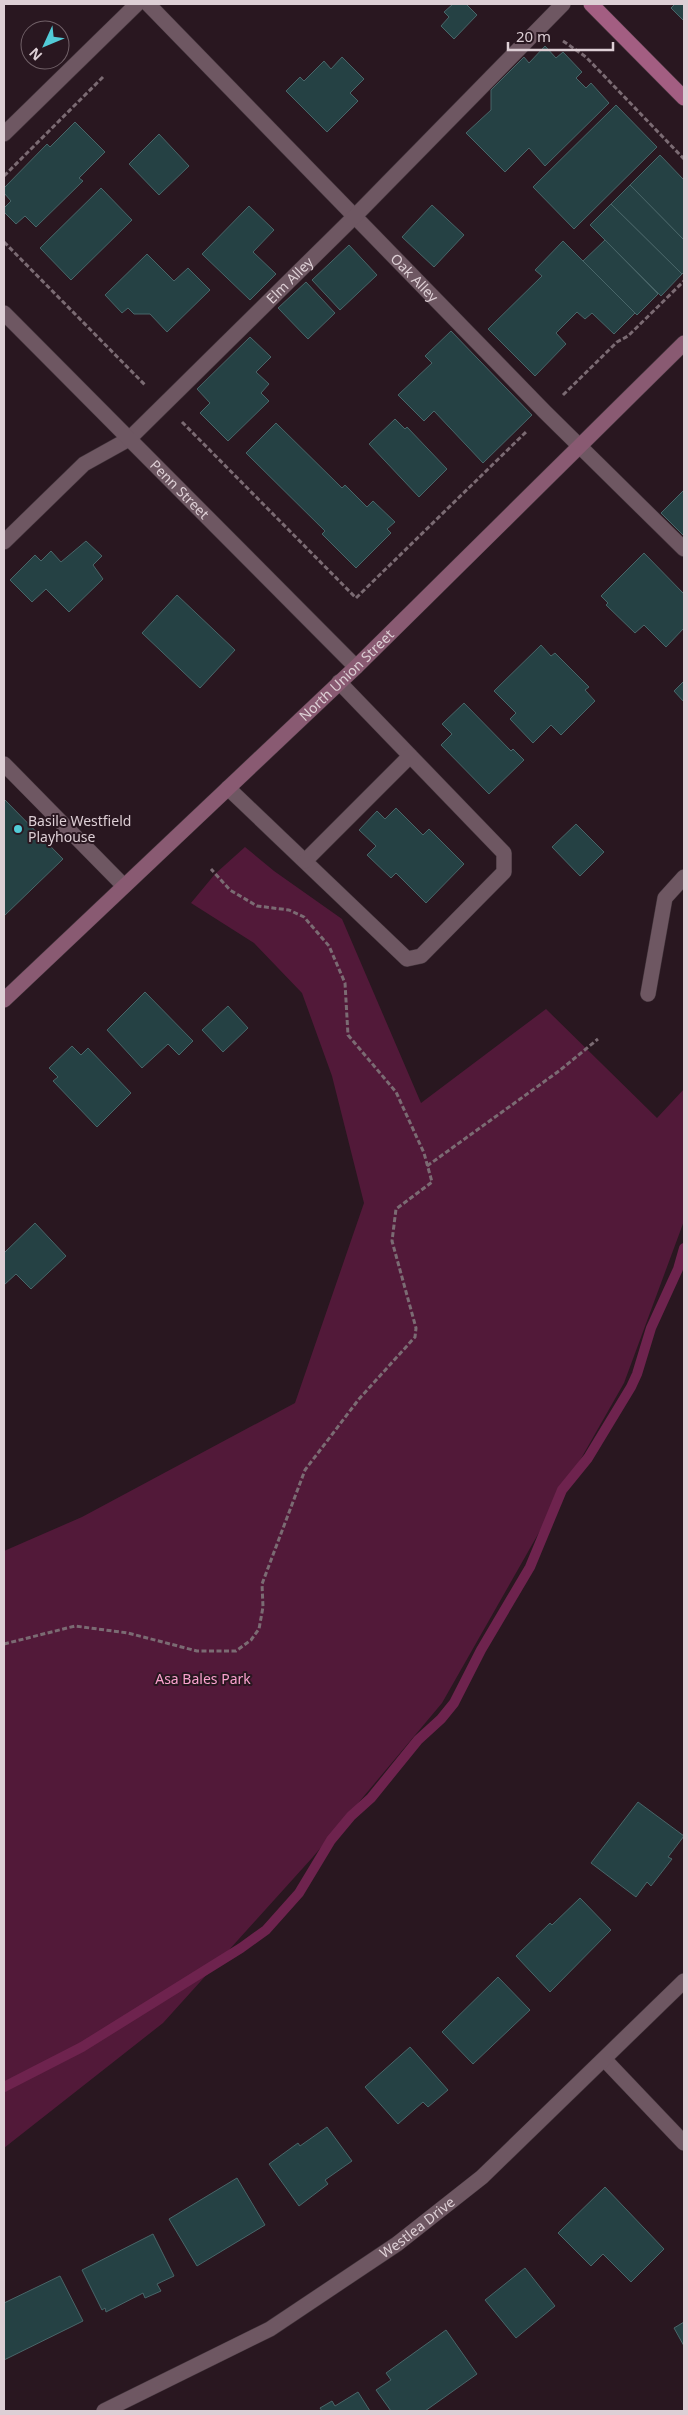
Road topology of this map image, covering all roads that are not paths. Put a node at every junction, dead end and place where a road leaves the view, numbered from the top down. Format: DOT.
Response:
graph roads {
  1 [pos="136,4"];
  2 [pos="148,4"];
  3 [pos="563,4"];
  4 [pos="591,4"];
  5 [pos="684,98"];
  6 [pos="4,134"];
  7 [pos="354,217"];
  8 [pos="4,313"];
  9 [pos="684,343"];
  10 [pos="129,439"];
  11 [pos="579,447"];
  12 [pos="4,542"];
  13 [pos="684,549"];
  14 [pos="356,667"];
  15 [pos="339,682"];
  16 [pos="410,756"];
  17 [pos="4,764"];
  18 [pos="228,788"];
  19 [pos="304,861"];
  20 [pos="684,877"];
  21 [pos="124,886"];
  22 [pos="648,994"];
  23 [pos="4,1000"];
  24 [pos="684,1981"];
  25 [pos="605,2060"];
  26 [pos="684,2143"];
  27 [pos="104,2411"];
  1 -- 6 [label="street"];
  2 -- 7 [label="street, Oak Alley"];
  3 -- 7 [label="street, Elm Alley"];
  4 -- 5 [label="main road"];
  7 -- 10 [label="street, Elm Alley"];
  7 -- 11 [label="street, Oak Alley"];
  8 -- 10 [label="street, Penn Street"];
  9 -- 11 [label="street, North Union Street"];
  10 -- 12 [label="street, Elm Alley"];
  10 -- 14 [label="street, Penn Street"];
  11 -- 13 [label="street, Oak Alley"];
  11 -- 14 [label="street, North Union Street"];
  14 -- 15 [label="street, North Union Street"];
  15 -- 16 [label="street"];
  15 -- 18 [label="street, North Union Street"];
  16 -- 19 [label="street"];
  16 -- 19 [label="street"];
  17 -- 21 [label="street"];
  18 -- 19 [label="street"];
  18 -- 21 [label="street, North Union Street"];
  20 -- 22 [label="street"];
  21 -- 23 [label="street, North Union Street"];
  24 -- 25 [label="street, Westlea Drive"];
  25 -- 26 [label="street"];
  25 -- 27 [label="street, Westlea Drive"];
}
